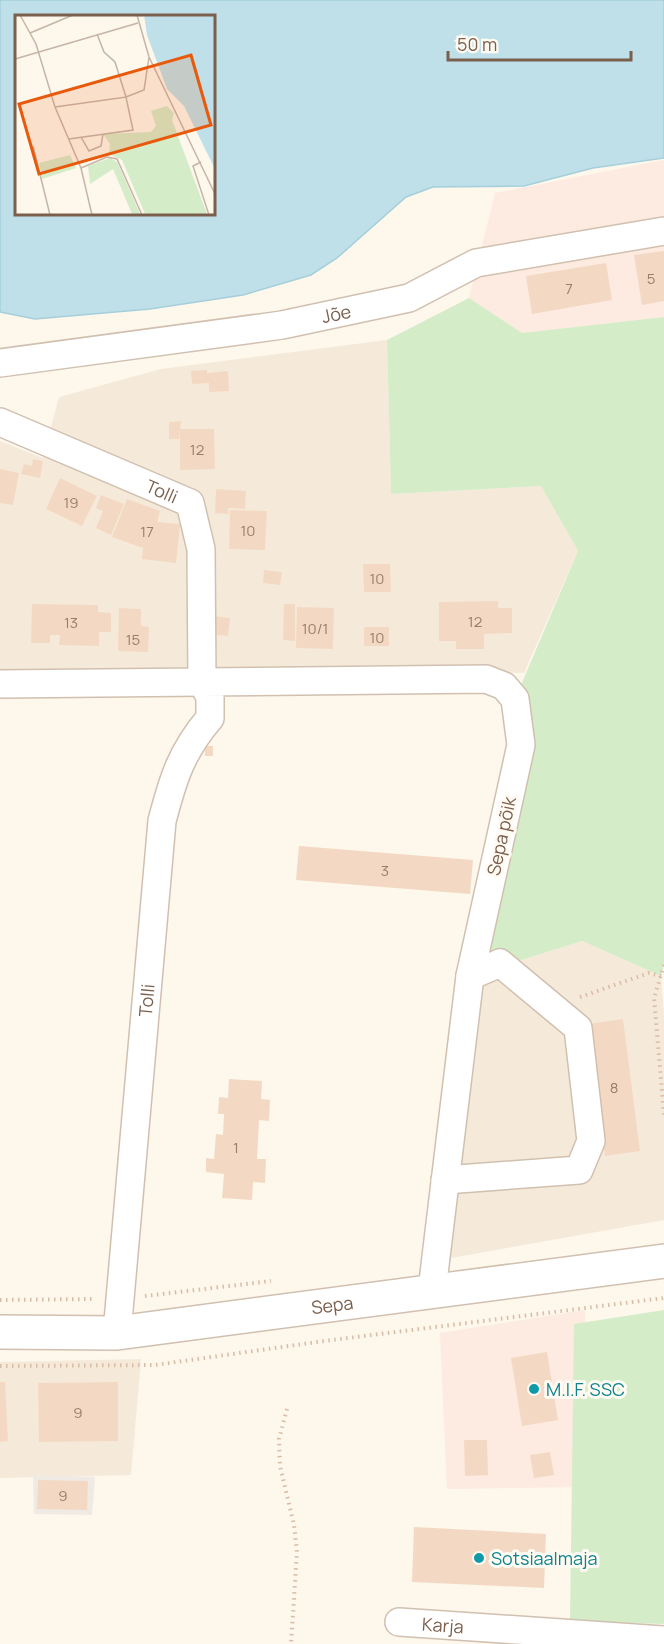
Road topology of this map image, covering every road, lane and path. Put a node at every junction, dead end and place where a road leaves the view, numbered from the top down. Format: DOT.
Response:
graph roads {
  1 [pos="664,231"];
  2 [pos="0,363"];
  3 [pos="0,422"];
  4 [pos="202,682"];
  5 [pos="0,684"];
  6 [pos="664,965"];
  7 [pos="470,976"];
  8 [pos="664,1115"];
  9 [pos="445,1180"];
  10 [pos="664,1261"];
  11 [pos="283,1280"];
  12 [pos="432,1290"];
  13 [pos="664,1298"];
  14 [pos="120,1299"];
  15 [pos="0,1300"];
  16 [pos="0,1332"];
  17 [pos="117,1333"];
  18 [pos="0,1366"];
  19 [pos="287,1409"];
  20 [pos="399,1622"];
  21 [pos="664,1640"];
  22 [pos="291,1644"];
  1 -- 2 [label="street, Jõe"];
  3 -- 4 [label="street, Tolli"];
  4 -- 5 [label="street"];
  4 -- 7 [label="street, Sepa põik"];
  4 -- 14 [label="street, Tolli"];
  6 -- 8 [label="path"];
  7 -- 9 [label="street, Sepa põik"];
  7 -- 9 [label="street"];
  9 -- 12 [label="street, Sepa põik"];
  10 -- 12 [label="street, Sepa"];
  11 -- 14 [label="path"];
  12 -- 17 [label="street, Sepa"];
  13 -- 18 [label="path"];
  14 -- 15 [label="path"];
  14 -- 17 [label="street, Tolli"];
  16 -- 17 [label="street, Sepa"];
  19 -- 22 [label="path"];
  20 -- 21 [label="street, Karja"];
}
